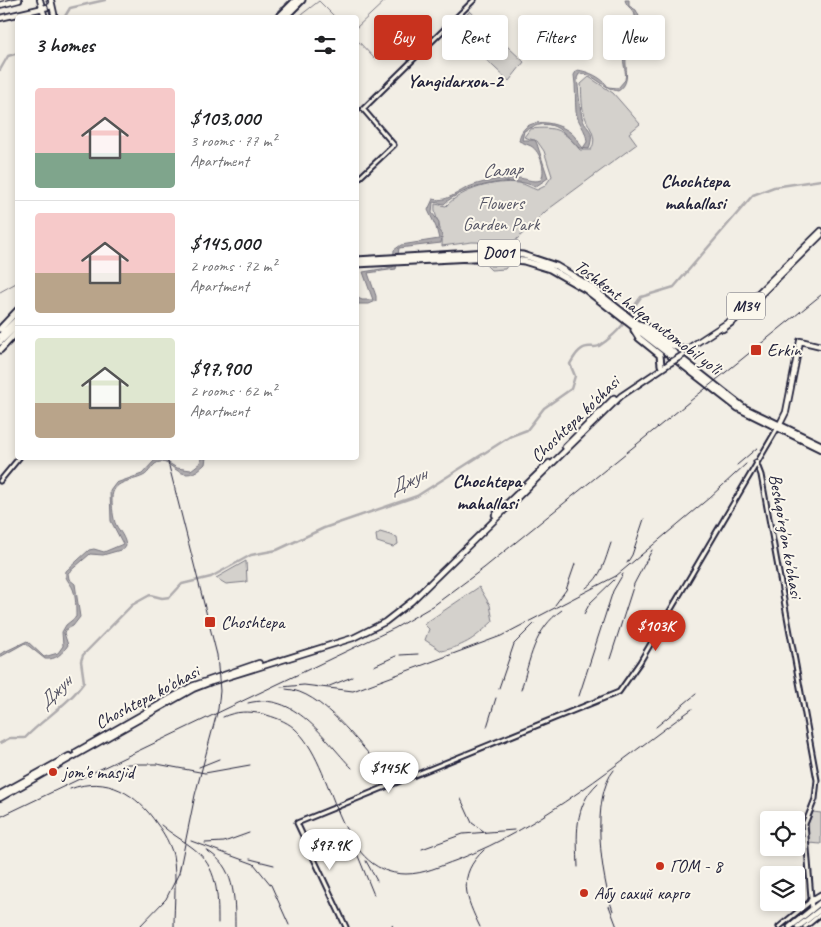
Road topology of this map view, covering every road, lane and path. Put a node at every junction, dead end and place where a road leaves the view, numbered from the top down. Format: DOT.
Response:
graph roads {
  1 [pos="19,0"];
  2 [pos="40,0"];
  3 [pos="296,0"];
  4 [pos="302,0"];
  5 [pos="474,0"];
  6 [pos="53,2"];
  7 [pos="0,5"];
  8 [pos="43,8"];
  9 [pos="288,11"];
  10 [pos="44,15"];
  11 [pos="55,15"];
  12 [pos="282,15"];
  13 [pos="286,15"];
  14 [pos="0,18"];
  15 [pos="359,178"];
  16 [pos="821,230"];
  17 [pos="821,235"];
  18 [pos="804,250"];
  19 [pos="359,262"];
  20 [pos="15,318"];
  21 [pos="15,319"];
  22 [pos="634,325"];
  23 [pos="0,329"];
  24 [pos="15,331"];
  25 [pos="15,331"];
  26 [pos="0,336"];
  27 [pos="0,342"];
  28 [pos="821,346"];
  29 [pos="688,349"];
  30 [pos="0,350"];
  31 [pos="682,354"];
  32 [pos="660,356"];
  33 [pos="669,362"];
  34 [pos="661,365"];
  35 [pos="593,421"];
  36 [pos="778,427"];
  37 [pos="821,445"];
  38 [pos="821,449"];
  39 [pos="17,460"];
  40 [pos="756,462"];
  41 [pos="0,482"];
  42 [pos="399,610"];
  43 [pos="0,794"];
  44 [pos="0,798"];
  45 [pos="812,893"];
  46 [pos="821,895"];
  47 [pos="812,901"];
  48 [pos="821,902"];
  49 [pos="821,909"];
  50 [pos="816,914"];
  51 [pos="346,927"];
  52 [pos="780,927"];
  53 [pos="790,927"];
  54 [pos="798,927"];
  55 [pos="805,927"];
  1 -- 7 [label="main road"];
  2 -- 8 [label="main road"];
  3 -- 9 [label="highway"];
  4 -- 9 [label="highway"];
  5 -- 15 [label="street"];
  6 -- 8 [label="main road"];
  6 -- 11 [label="main road"];
  8 -- 10 [label="main road"];
  8 -- 14 [label="main road"];
  9 -- 12 [label="highway"];
  9 -- 13 [label="highway"];
  16 -- 18 [label="main road, Choshtepa ko'chasi / M34"];
  17 -- 18 [label="main road, Choshtepa ko'chasi / M34"];
  18 -- 29 [label="main road, Choshtepa ko'chasi / M34"];
  18 -- 31 [label="main road, Choshtepa ko'chasi / M34"];
  19 -- 22 [label="highway, Toshkent halqa avtomobil yo'li / D001"];
  20 -- 23 [label="highway"];
  21 -- 26 [label="highway"];
  22 -- 29 [label="highway"];
  22 -- 32 [label="highway"];
  22 -- 36 [label="highway, Toshkent halqa avtomobil yo'li / D001"];
  24 -- 27 [label="highway"];
  25 -- 30 [label="highway"];
  28 -- 36 [label="main road"];
  29 -- 31 [label="main road, Choshtepa ko'chasi / M34"];
  31 -- 33 [label="main road, Choshtepa ko'chasi / M34, bridge"];
  32 -- 33 [label="highway"];
  32 -- 34 [label="highway"];
  33 -- 34 [label="main road, Choshtepa ko'chasi"];
  33 -- 35 [label="main road, Choshtepa ko'chasi"];
  34 -- 35 [label="main road, Choshtepa ko'chasi"];
  35 -- 42 [label="main road, Choshtepa ko'chasi"];
  36 -- 37 [label="highway, Toshkent halqa avtomobil yo'li / D001"];
  36 -- 38 [label="highway, Toshkent halqa avtomobil yo'li / D001"];
  36 -- 40 [label="street"];
  39 -- 41 [label="street"];
  40 -- 45 [label="street, Beshqo'rg'on ko'chasi"];
  40 -- 51 [label="street"];
  42 -- 43 [label="main road, Choshtepa ko'chasi"];
  42 -- 44 [label="main road, Choshtepa ko'chasi"];
  45 -- 46 [label="highway"];
  45 -- 47 [label="street, Beshqo'rg'on ko'chasi"];
  46 -- 47 [label="highway"];
  47 -- 50 [label="street, Beshqo'rg'on ko'chasi"];
  47 -- 52 [label="street"];
  48 -- 50 [label="main road"];
  49 -- 50 [label="main road"];
  50 -- 53 [label="main road"];
  50 -- 54 [label="main road"];
  50 -- 55 [label="street"];
}
